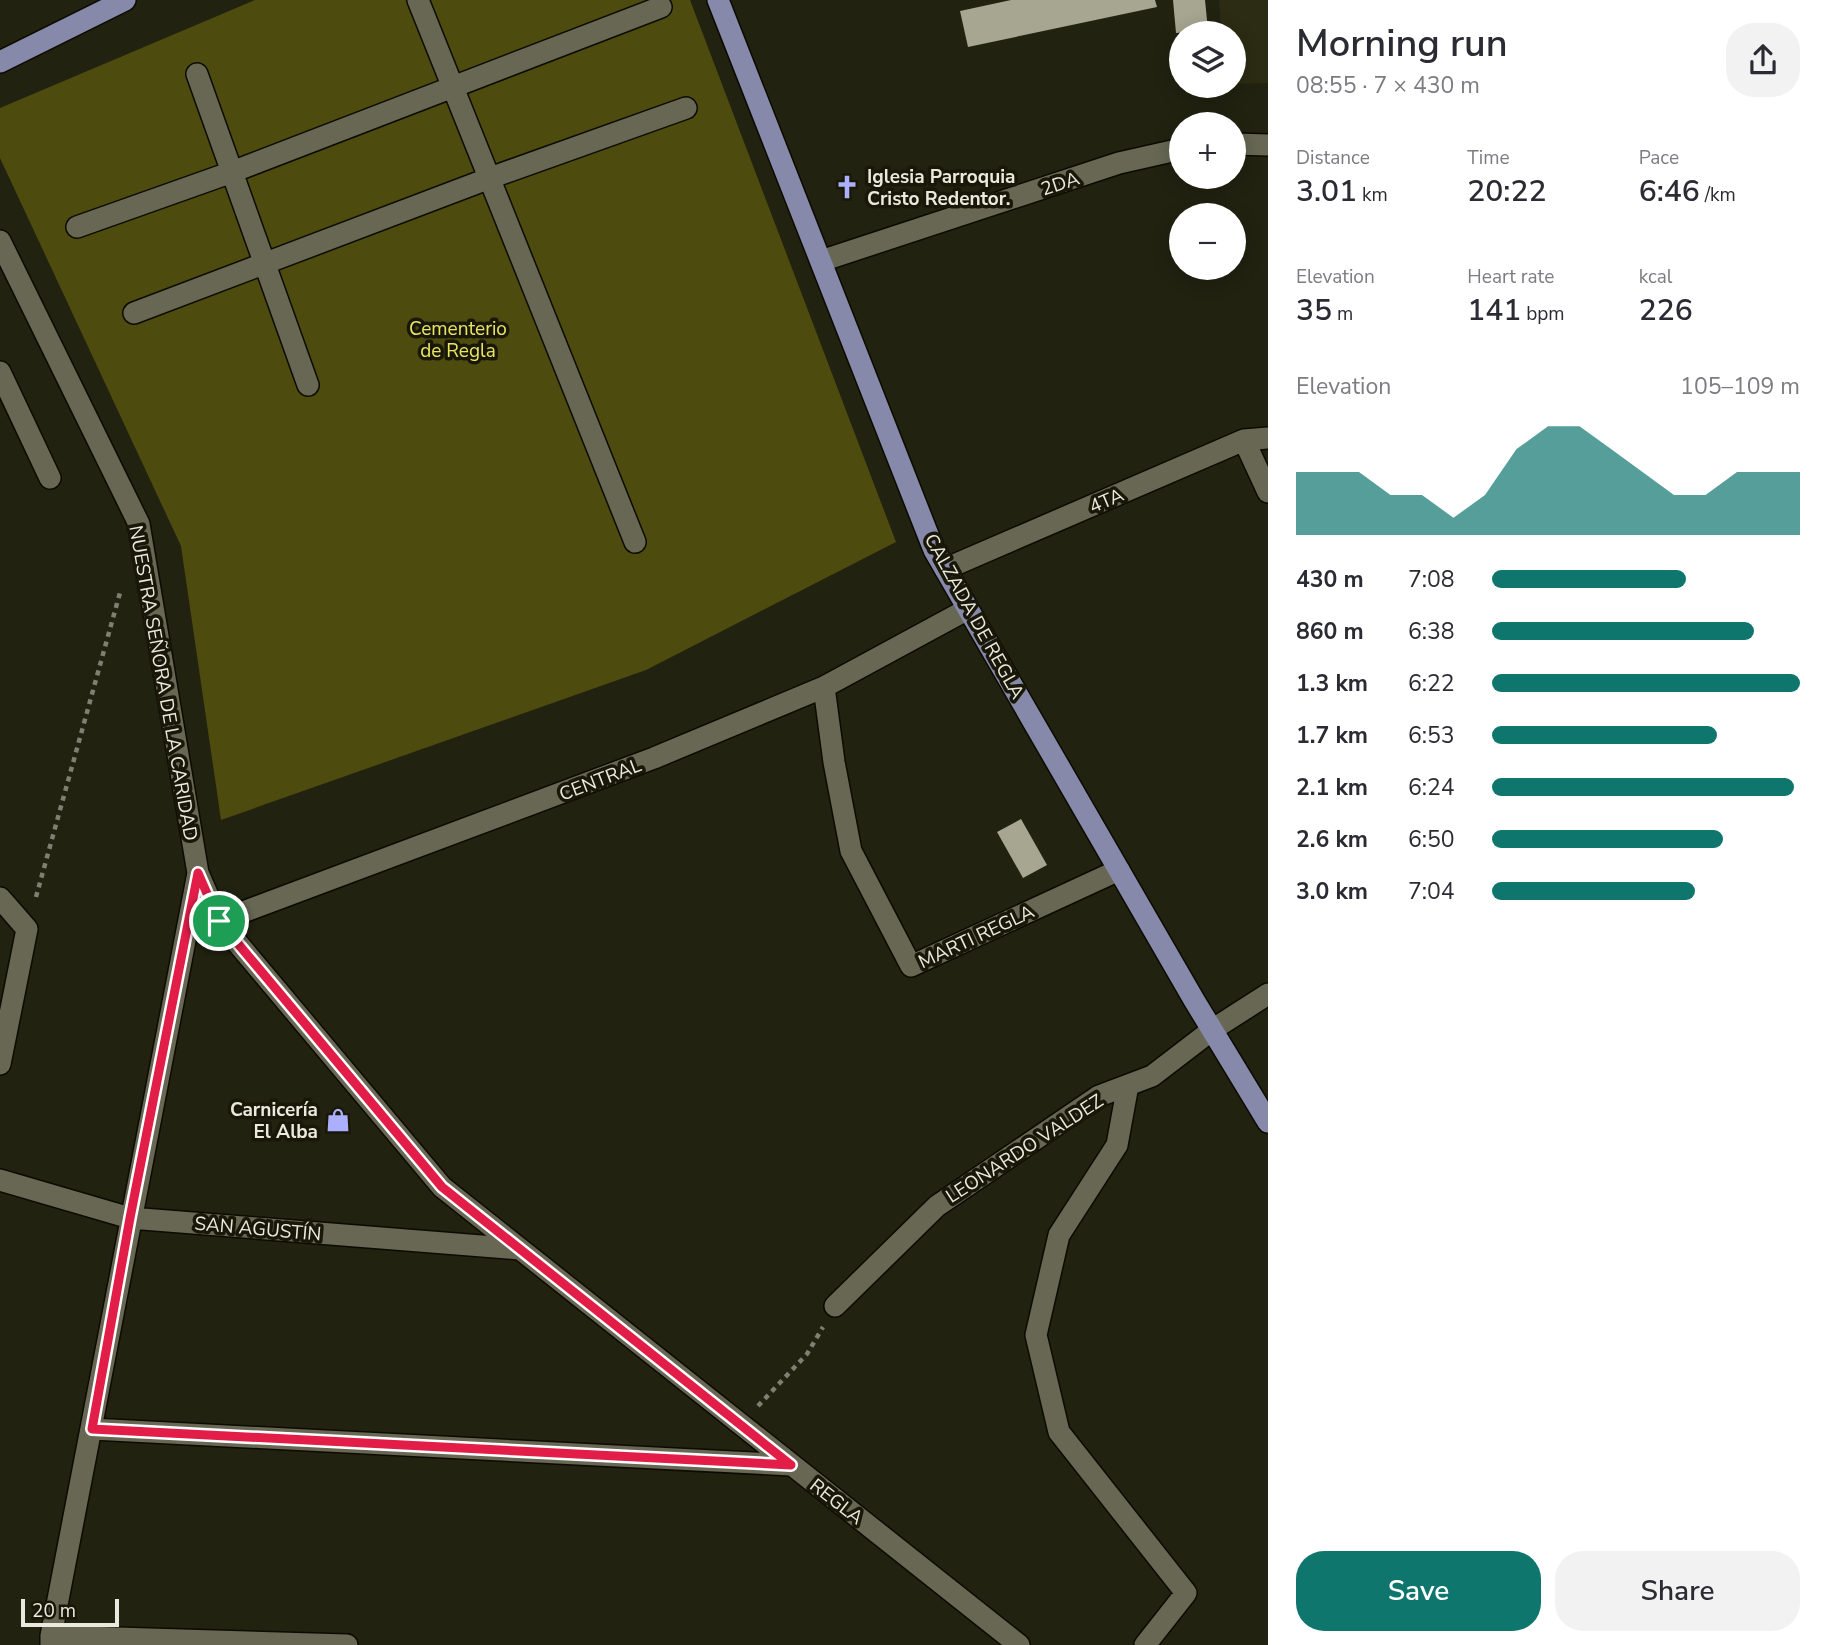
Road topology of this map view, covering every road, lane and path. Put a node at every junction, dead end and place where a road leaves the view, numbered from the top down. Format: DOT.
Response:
graph roads {
  1 [pos="125,0"];
  2 [pos="418,0"];
  3 [pos="718,0"];
  4 [pos="662,8"];
  5 [pos="0,62"];
  6 [pos="197,74"];
  7 [pos="453,87"];
  8 [pos="686,108"];
  9 [pos="1246,145"];
  10 [pos="1268,145"];
  11 [pos="1169,152"];
  12 [pos="232,172"];
  13 [pos="490,178"];
  14 [pos="77,227"];
  15 [pos="0,241"];
  16 [pos="821,261"];
  17 [pos="265,265"];
  18 [pos="134,313"];
  19 [pos="0,372"];
  20 [pos="308,385"];
  21 [pos="1268,438"];
  22 [pos="1244,440"];
  23 [pos="50,478"];
  24 [pos="1268,492"];
  25 [pos="635,542"];
  26 [pos="945,569"];
  27 [pos="124,578"];
  28 [pos="968,609"];
  29 [pos="824,687"];
  30 [pos="1119,870"];
  31 [pos="198,873"];
  32 [pos="0,898"];
  33 [pos="219,921"];
  34 [pos="27,929"];
  35 [pos="1268,994"];
  36 [pos="1212,1030"];
  37 [pos="0,1064"];
  38 [pos="1128,1085"];
  39 [pos="1268,1122"];
  40 [pos="0,1180"];
  41 [pos="130,1218"];
  42 [pos="520,1249"];
  43 [pos="835,1306"];
  44 [pos="740,1425"];
  45 [pos="92,1429"];
  46 [pos="791,1465"];
  47 [pos="51,1641"];
  48 [pos="347,1645"];
  49 [pos="1019,1645"];
  50 [pos="1145,1645"];
  1 -- 5 [label="main road"];
  2 -- 7 [label="street"];
  3 -- 16 [label="main road, CALZADA DE REGLA"];
  4 -- 7 [label="street"];
  6 -- 12 [label="street"];
  7 -- 12 [label="street"];
  7 -- 13 [label="street"];
  8 -- 13 [label="street"];
  9 -- 10 [label="street"];
  11 -- 16 [label="street, 2DA"];
  12 -- 14 [label="street"];
  12 -- 17 [label="street"];
  13 -- 17 [label="street"];
  13 -- 25 [label="street"];
  15 -- 31 [label="street, NUESTRA SEÑORA DE LA CARIDAD"];
  16 -- 26 [label="main road, CALZADA DE REGLA"];
  17 -- 18 [label="street"];
  17 -- 20 [label="street"];
  19 -- 23 [label="street"];
  21 -- 22 [label="street, 4TA"];
  22 -- 24 [label="street"];
  22 -- 26 [label="street, 4TA"];
  26 -- 28 [label="main road, CALZADA DE REGLA"];
  27 -- 34 [label="path"];
  28 -- 29 [label="street, CENTRAL"];
  28 -- 30 [label="main road, CALZADA DE REGLA"];
  29 -- 30 [label="street, MARTI REGLA"];
  29 -- 33 [label="street, CENTRAL"];
  30 -- 36 [label="main road, CALZADA DE REGLA"];
  31 -- 33 [label="street, REGLA"];
  31 -- 41 [label="street, NUESTRA SEÑORA DE LA CARIDAD"];
  32 -- 34 [label="street"];
  33 -- 42 [label="street, REGLA"];
  34 -- 37 [label="street"];
  35 -- 36 [label="street, LEONARDO VALDEZ"];
  36 -- 38 [label="street, LEONARDO VALDEZ"];
  36 -- 39 [label="main road, CALZADA DE REGLA"];
  38 -- 43 [label="street, LEONARDO VALDEZ"];
  38 -- 50 [label="street"];
  40 -- 41 [label="street, SAN AGUSTÍN"];
  41 -- 42 [label="street, SAN AGUSTÍN"];
  41 -- 45 [label="street, NUESTRA SEÑORA DE LA CARIDAD"];
  42 -- 44 [label="street, REGLA"];
  43 -- 44 [label="path"];
  44 -- 46 [label="street, REGLA"];
  45 -- 46 [label="street"];
  45 -- 47 [label="street, NUESTRA SEÑORA DE LA CARIDAD"];
  46 -- 49 [label="street, REGLA"];
  47 -- 48 [label="street"];
}
